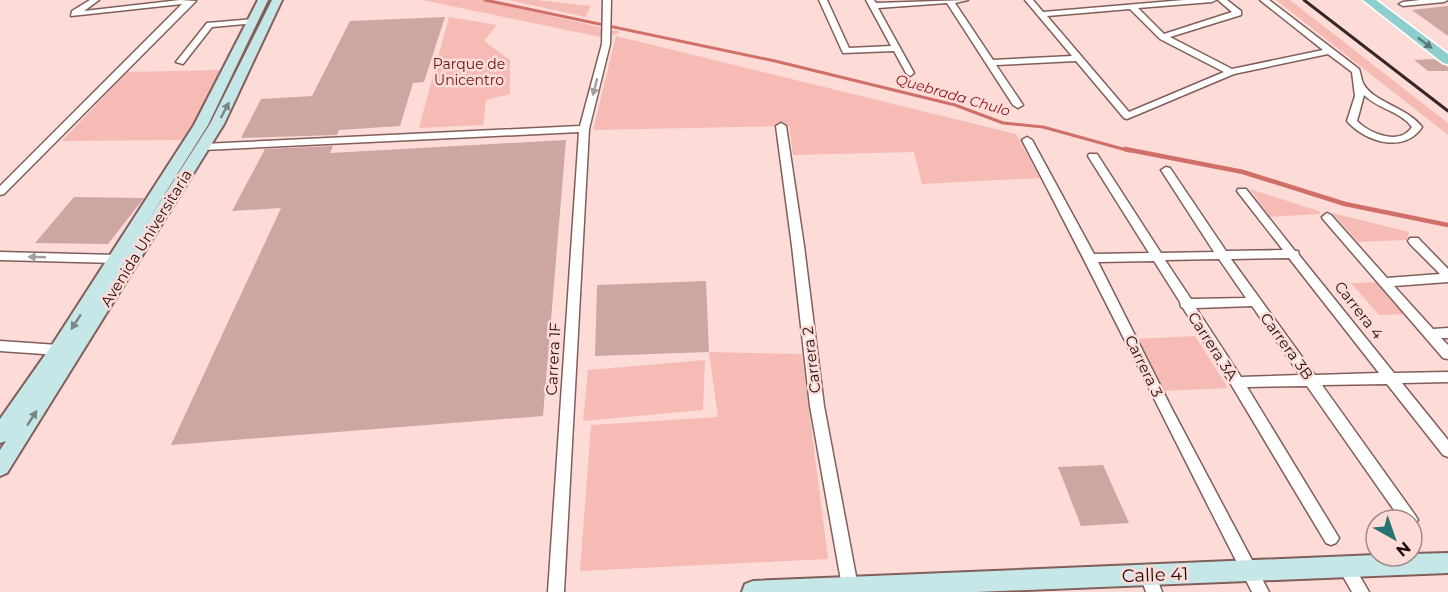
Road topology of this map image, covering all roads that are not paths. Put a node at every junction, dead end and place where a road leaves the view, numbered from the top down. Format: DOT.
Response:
graph roads {
  1 [pos="95,0"];
  2 [pos="198,0"];
  3 [pos="263,0"];
  4 [pos="277,0"];
  5 [pos="607,0"];
  6 [pos="823,0"];
  7 [pos="949,0"];
  8 [pos="964,0"];
  9 [pos="1029,0"];
  10 [pos="1212,0"];
  11 [pos="1222,0"];
  12 [pos="1264,0"];
  13 [pos="1369,0"];
  14 [pos="1385,0"];
  15 [pos="1444,0"];
  16 [pos="190,1"];
  17 [pos="149,3"];
  18 [pos="872,3"];
  19 [pos="1132,7"];
  20 [pos="1404,7"];
  21 [pos="1043,14"];
  22 [pos="254,21"];
  23 [pos="1163,37"];
  24 [pos="1448,45"];
  25 [pos="896,48"];
  26 [pos="1330,51"];
  27 [pos="1079,58"];
  28 [pos="1448,60"];
  29 [pos="180,62"];
  30 [pos="990,63"];
  31 [pos="1232,72"];
  32 [pos="910,73"];
  33 [pos="1361,87"];
  34 [pos="1018,105"];
  35 [pos="781,126"];
  36 [pos="584,129"];
  37 [pos="1027,140"];
  38 [pos="203,147"];
  39 [pos="1093,156"];
  40 [pos="1166,170"];
  41 [pos="1242,191"];
  42 [pos="0,192"];
  43 [pos="1327,217"];
  44 [pos="1414,241"];
  45 [pos="1294,254"];
  46 [pos="1222,255"];
  47 [pos="0,256"];
  48 [pos="1158,256"];
  49 [pos="1090,258"];
  50 [pos="116,259"];
  51 [pos="1448,277"];
  52 [pos="1386,282"];
  53 [pos="1256,303"];
  54 [pos="1185,304"];
  55 [pos="1448,333"];
  56 [pos="1431,334"];
  57 [pos="0,346"];
  58 [pos="58,350"];
  59 [pos="1448,354"];
  60 [pos="1448,378"];
  61 [pos="1392,380"];
  62 [pos="1313,381"];
  63 [pos="1237,382"];
  64 [pos="0,435"];
  65 [pos="1448,451"];
  66 [pos="0,467"];
  67 [pos="1402,508"];
  68 [pos="1331,538"];
  69 [pos="1345,566"];
  70 [pos="1445,567"];
  71 [pos="1250,571"];
  72 [pos="1151,584"];
  73 [pos="851,590"];
  74 [pos="556,592"];
  75 [pos="753,592"];
  76 [pos="1261,592"];
  77 [pos="1361,592"];
  1 -- 17 [label="street"];
  2 -- 16 [label="street"];
  3 -- 22 [label="main road, Avenida Universitaria"];
  38 -- 4 [label="main road, Avenida Universitaria, one-way"];
  5 -- 36 [label="street, Carrera 1F, one-way"];
  6 -- 25 [label="street"];
  7 -- 8 [label="street"];
  7 -- 18 [label="street"];
  7 -- 30 [label="street"];
  9 -- 21 [label="street"];
  10 -- 19 [label="street"];
  11 -- 23 [label="street"];
  12 -- 26 [label="street"];
  13 -- 28 [label="main road, one-way"];
  14 -- 20 [label="main road"];
  15 -- 20 [label="street"];
  16 -- 17 [label="street"];
  16 -- 42 [label="street"];
  18 -- 25 [label="street"];
  19 -- 21 [label="street"];
  19 -- 23 [label="street"];
  20 -- 24 [label="main road"];
  21 -- 27 [label="street"];
  22 -- 29 [label="street"];
  22 -- 50 [label="main road, Avenida Universitaria"];
  23 -- 31 [label="street"];
  25 -- 32 [label="street"];
  26 -- 31 [label="street"];
  26 -- 33 [label="street"];
  27 -- 30 [label="street"];
  27 -- 31 [label="street"];
  30 -- 34 [label="street"];
  33 -- 33 [label="street"];
  35 -- 73 [label="street, Carrera 2"];
  36 -- 38 [label="street"];
  36 -- 74 [label="street, Carrera 1F"];
  37 -- 49 [label="street, Carrera 3"];
  66 -- 38 [label="main road, Avenida Universitaria, one-way"];
  39 -- 48 [label="street, Carrera 3A"];
  40 -- 46 [label="street, Carrera 3B"];
  41 -- 45 [label="street, Carrera 4"];
  43 -- 52 [label="street"];
  44 -- 51 [label="street"];
  45 -- 46 [label="street"];
  45 -- 61 [label="street, Carrera 4"];
  46 -- 48 [label="street"];
  46 -- 53 [label="street, Carrera 3B"];
  50 -- 47 [label="street, one-way"];
  48 -- 49 [label="street"];
  48 -- 54 [label="street, Carrera 3A"];
  49 -- 71 [label="street, Carrera 3"];
  50 -- 58 [label="main road, Avenida Universitaria, one-way"];
  51 -- 52 [label="street"];
  52 -- 56 [label="street"];
  53 -- 54 [label="street"];
  53 -- 62 [label="street, Carrera 3B"];
  54 -- 63 [label="street, Carrera 3A"];
  55 -- 56 [label="street"];
  56 -- 59 [label="street"];
  57 -- 58 [label="street"];
  58 -- 64 [label="main road, Avenida Universitaria"];
  60 -- 61 [label="street"];
  61 -- 62 [label="street"];
  61 -- 65 [label="street, Carrera 4"];
  62 -- 63 [label="street"];
  62 -- 67 [label="street, Carrera 3B"];
  63 -- 68 [label="street, Carrera 3A"];
  69 -- 70 [label="main road, Calle 41"];
  69 -- 71 [label="main road, Calle 41"];
  69 -- 77 [label="street"];
  71 -- 72 [label="main road, Calle 41"];
  71 -- 76 [label="street, Carrera 3"];
  72 -- 73 [label="main road, Calle 41"];
  73 -- 75 [label="main road, Calle 41"];
}
